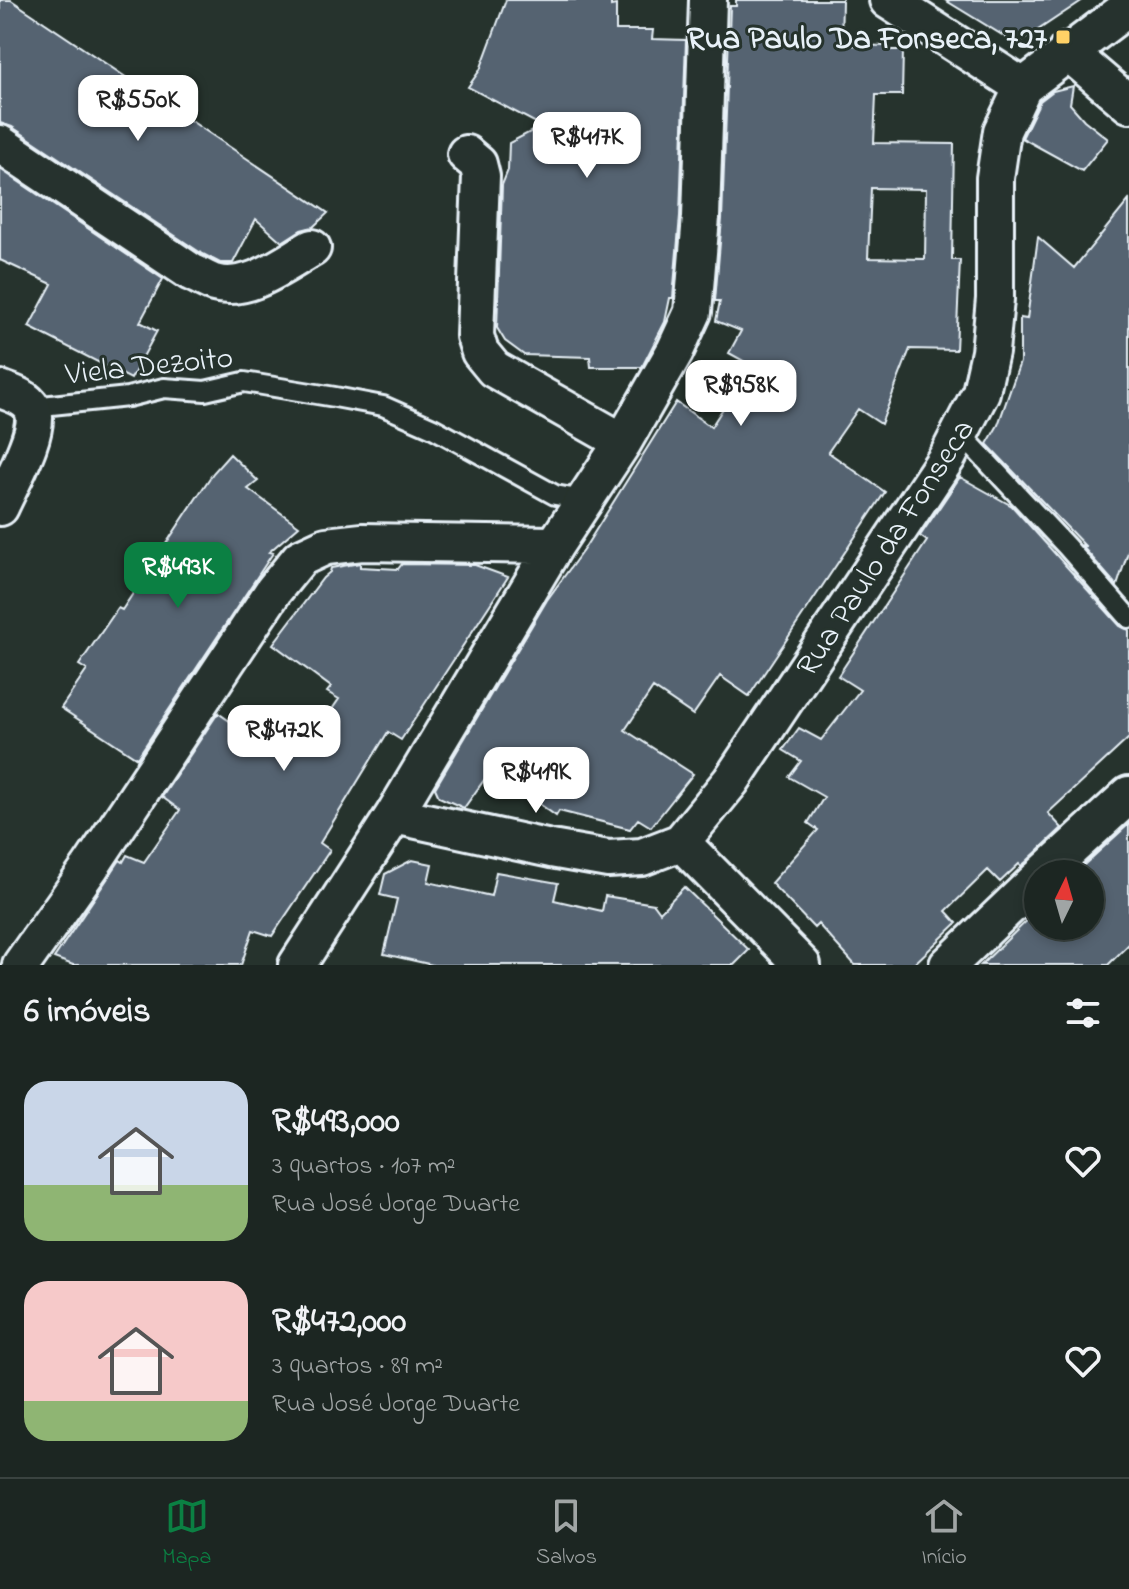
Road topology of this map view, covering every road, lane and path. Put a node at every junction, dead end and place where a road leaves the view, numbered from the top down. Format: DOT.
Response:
graph roads {
  1 [pos="708,0"];
  2 [pos="888,0"];
  3 [pos="1129,7"];
  4 [pos="1067,51"];
  5 [pos="1023,87"];
  6 [pos="1129,104"];
  7 [pos="0,144"];
  8 [pos="466,154"];
  9 [pos="312,248"];
  10 [pos="0,389"];
  11 [pos="32,407"];
  12 [pos="961,434"];
  13 [pos="623,442"];
  14 [pos="584,500"];
  15 [pos="0,507"];
  16 [pos="555,545"];
  17 [pos="1129,618"];
  18 [pos="1129,795"];
  19 [pos="394,815"];
  20 [pos="681,842"];
  21 [pos="1058,860"];
  22 [pos="1024,892"];
  23 [pos="21,965"];
  24 [pos="297,965"];
  25 [pos="802,965"];
  26 [pos="948,965"];
  1 -- 13 [label="street"];
  2 -- 5 [label="street"];
  3 -- 4 [label="street, Rua Paulo da Fonseca"];
  4 -- 5 [label="street, Rua Paulo da Fonseca"];
  4 -- 6 [label="street"];
  5 -- 12 [label="street, Rua Paulo da Fonseca"];
  7 -- 9 [label="street"];
  8 -- 13 [label="street"];
  10 -- 11 [label="street"];
  11 -- 14 [label="lane, Viela Dezoito"];
  11 -- 15 [label="street"];
  12 -- 17 [label="lane"];
  12 -- 20 [label="street, Rua Paulo da Fonseca"];
  13 -- 14 [label="street"];
  14 -- 16 [label="street"];
  16 -- 19 [label="street"];
  16 -- 23 [label="street"];
  18 -- 21 [label="street"];
  19 -- 20 [label="street"];
  19 -- 24 [label="street"];
  20 -- 25 [label="street"];
  22 -- 26 [label="street"];
}
